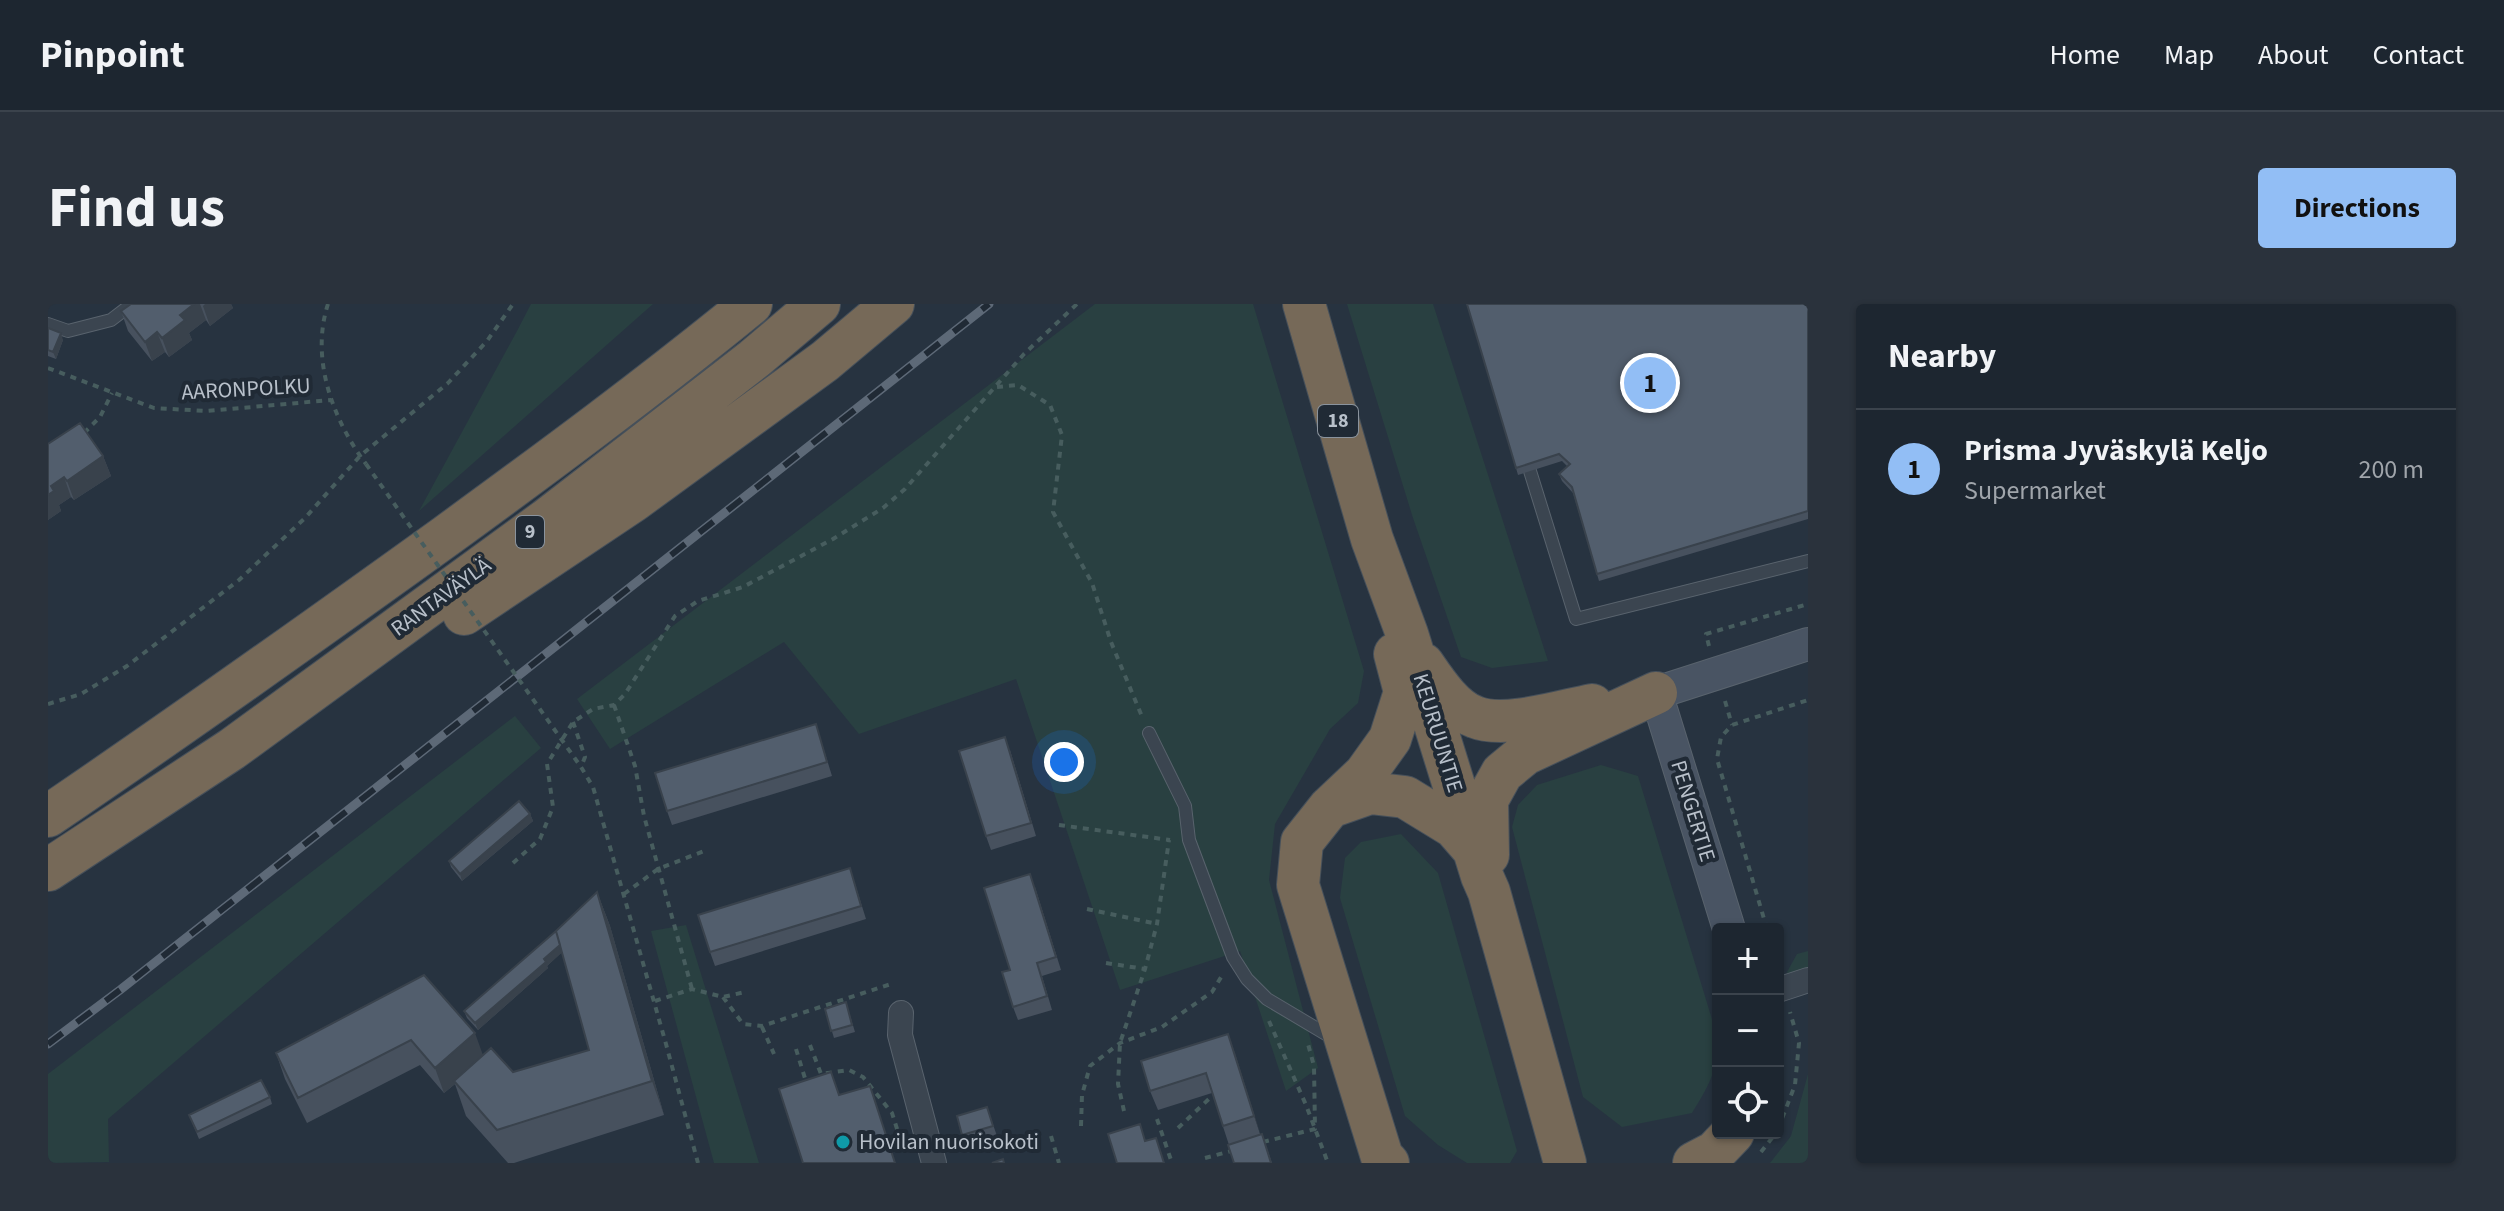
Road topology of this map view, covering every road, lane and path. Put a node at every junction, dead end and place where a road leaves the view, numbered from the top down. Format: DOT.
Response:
graph roads {
  1 [pos="132,304"];
  2 [pos="328,304"];
  3 [pos="513,304"];
  4 [pos="737,304"];
  5 [pos="751,304"];
  6 [pos="819,304"];
  7 [pos="893,304"];
  8 [pos="1077,304"];
  9 [pos="1304,304"];
  10 [pos="48,324"];
  11 [pos="702,344"];
  12 [pos="48,368"];
  13 [pos="994,388"];
  14 [pos="112,393"];
  15 [pos="331,400"];
  16 [pos="80,436"];
  17 [pos="360,456"];
  18 [pos="1530,471"];
  19 [pos="1372,539"];
  20 [pos="1808,561"];
  21 [pos="1808,644"];
  22 [pos="1411,647"];
  23 [pos="1656,693"];
  24 [pos="1808,700"];
  25 [pos="48,704"];
  26 [pos="614,705"];
  27 [pos="573,722"];
  28 [pos="1149,733"];
  29 [pos="232,749"];
  30 [pos="581,767"];
  31 [pos="1329,808"];
  32 [pos="48,816"];
  33 [pos="1059,825"];
  34 [pos="1169,840"];
  35 [pos="1189,840"];
  36 [pos="1474,850"];
  37 [pos="704,851"];
  38 [pos="513,863"];
  39 [pos="658,869"];
  40 [pos="48,870"];
  41 [pos="1489,892"];
  42 [pos="624,894"];
  43 [pos="1087,909"];
  44 [pos="1727,923"];
  45 [pos="1765,923"];
  46 [pos="1157,924"];
  47 [pos="1233,957"];
  48 [pos="1106,963"];
  49 [pos="1145,969"];
  50 [pos="1808,980"];
  51 [pos="891,984"];
  52 [pos="1784,988"];
  53 [pos="692,989"];
  54 [pos="745,992"];
  55 [pos="1783,995"];
  56 [pos="723,997"];
  57 [pos="1267,999"];
  58 [pos="654,1001"];
  59 [pos="901,1013"];
  60 [pos="1301,1019"];
  61 [pos="762,1026"];
  62 [pos="1120,1043"];
  63 [pos="810,1045"];
  64 [pos="1349,1048"];
  65 [pos="796,1049"];
  66 [pos="774,1054"];
  67 [pos="808,1089"];
  68 [pos="1211,1097"];
  69 [pos="1124,1111"];
  70 [pos="1784,1113"];
  71 [pos="1157,1119"];
  72 [pos="1081,1126"];
  73 [pos="1178,1128"];
  74 [pos="1315,1129"];
  75 [pos="1051,1136"];
  76 [pos="1727,1139"];
  77 [pos="1253,1144"];
  78 [pos="1241,1148"];
  79 [pos="1205,1158"];
  80 [pos="698,1163"];
  81 [pos="908,1163"];
  82 [pos="934,1163"];
  83 [pos="1059,1163"];
  84 [pos="1172,1163"];
  85 [pos="1328,1163"];
  86 [pos="1388,1163"];
  87 [pos="1565,1163"];
  88 [pos="1694,1163"];
  1 -- 10 [label="lane"];
  2 -- 15 [label="path"];
  3 -- 17 [label="path"];
  4 -- 11 [label="highway"];
  5 -- 11 [label="highway, 9"];
  6 -- 29 [label="highway, RANTAVÄYLÄ / 9"];
  7 -- 29 [label="highway"];
  8 -- 13 [label="path"];
  9 -- 19 [label="highway, KEURUUNTIE / 18"];
  11 -- 32 [label="highway, 9"];
  12 -- 14 [label="path, AARONPOLKU"];
  13 -- 26 [label="path"];
  13 -- 28 [label="path"];
  14 -- 15 [label="path, AARONPOLKU"];
  14 -- 16 [label="path"];
  15 -- 17 [label="path, AARONPOLKU"];
  17 -- 25 [label="path"];
  17 -- 30 [label="path, AARONPOLKU, bridge"];
  18 -- 20 [label="lane"];
  19 -- 22 [label="highway, KEURUUNTIE / 18"];
  19 -- 31 [label="highway"];
  21 -- 23 [label="street"];
  22 -- 23 [label="highway"];
  22 -- 36 [label="highway, KEURUUNTIE / 18"];
  23 -- 41 [label="highway"];
  23 -- 44 [label="street, PENGERTIE"];
  24 -- 45 [label="path"];
  26 -- 27 [label="path"];
  26 -- 39 [label="path"];
  27 -- 30 [label="path"];
  27 -- 38 [label="path"];
  28 -- 35 [label="lane"];
  29 -- 40 [label="highway, RANTAVÄYLÄ / 9"];
  30 -- 42 [label="path"];
  31 -- 36 [label="highway"];
  31 -- 64 [label="highway"];
  33 -- 34 [label="path"];
  34 -- 35 [label="path"];
  34 -- 46 [label="path"];
  35 -- 47 [label="lane"];
  36 -- 41 [label="highway, KEURUUNTIE / 18"];
  37 -- 39 [label="path"];
  39 -- 42 [label="path"];
  39 -- 53 [label="path"];
  41 -- 87 [label="highway, KEURUUNTIE / 18"];
  42 -- 58 [label="path"];
  43 -- 46 [label="path"];
  46 -- 49 [label="path"];
  47 -- 57 [label="lane"];
  47 -- 62 [label="path"];
  48 -- 49 [label="path"];
  49 -- 62 [label="path"];
  50 -- 52 [label="street"];
  51 -- 61 [label="path"];
  53 -- 56 [label="path"];
  53 -- 58 [label="path"];
  54 -- 56 [label="path"];
  55 -- 70 [label="path"];
  56 -- 61 [label="path"];
  57 -- 60 [label="lane"];
  57 -- 74 [label="path"];
  58 -- 80 [label="path"];
  59 -- 82 [label="street"];
  60 -- 64 [label="lane"];
  60 -- 74 [label="path"];
  61 -- 66 [label="path"];
  62 -- 69 [label="path"];
  62 -- 72 [label="path"];
  63 -- 81 [label="path"];
  64 -- 86 [label="highway"];
  65 -- 67 [label="path"];
  68 -- 73 [label="path"];
  71 -- 84 [label="path"];
  74 -- 77 [label="path"];
  74 -- 85 [label="path"];
  75 -- 83 [label="path"];
  76 -- 88 [label="highway"];
  78 -- 79 [label="path"];
}
